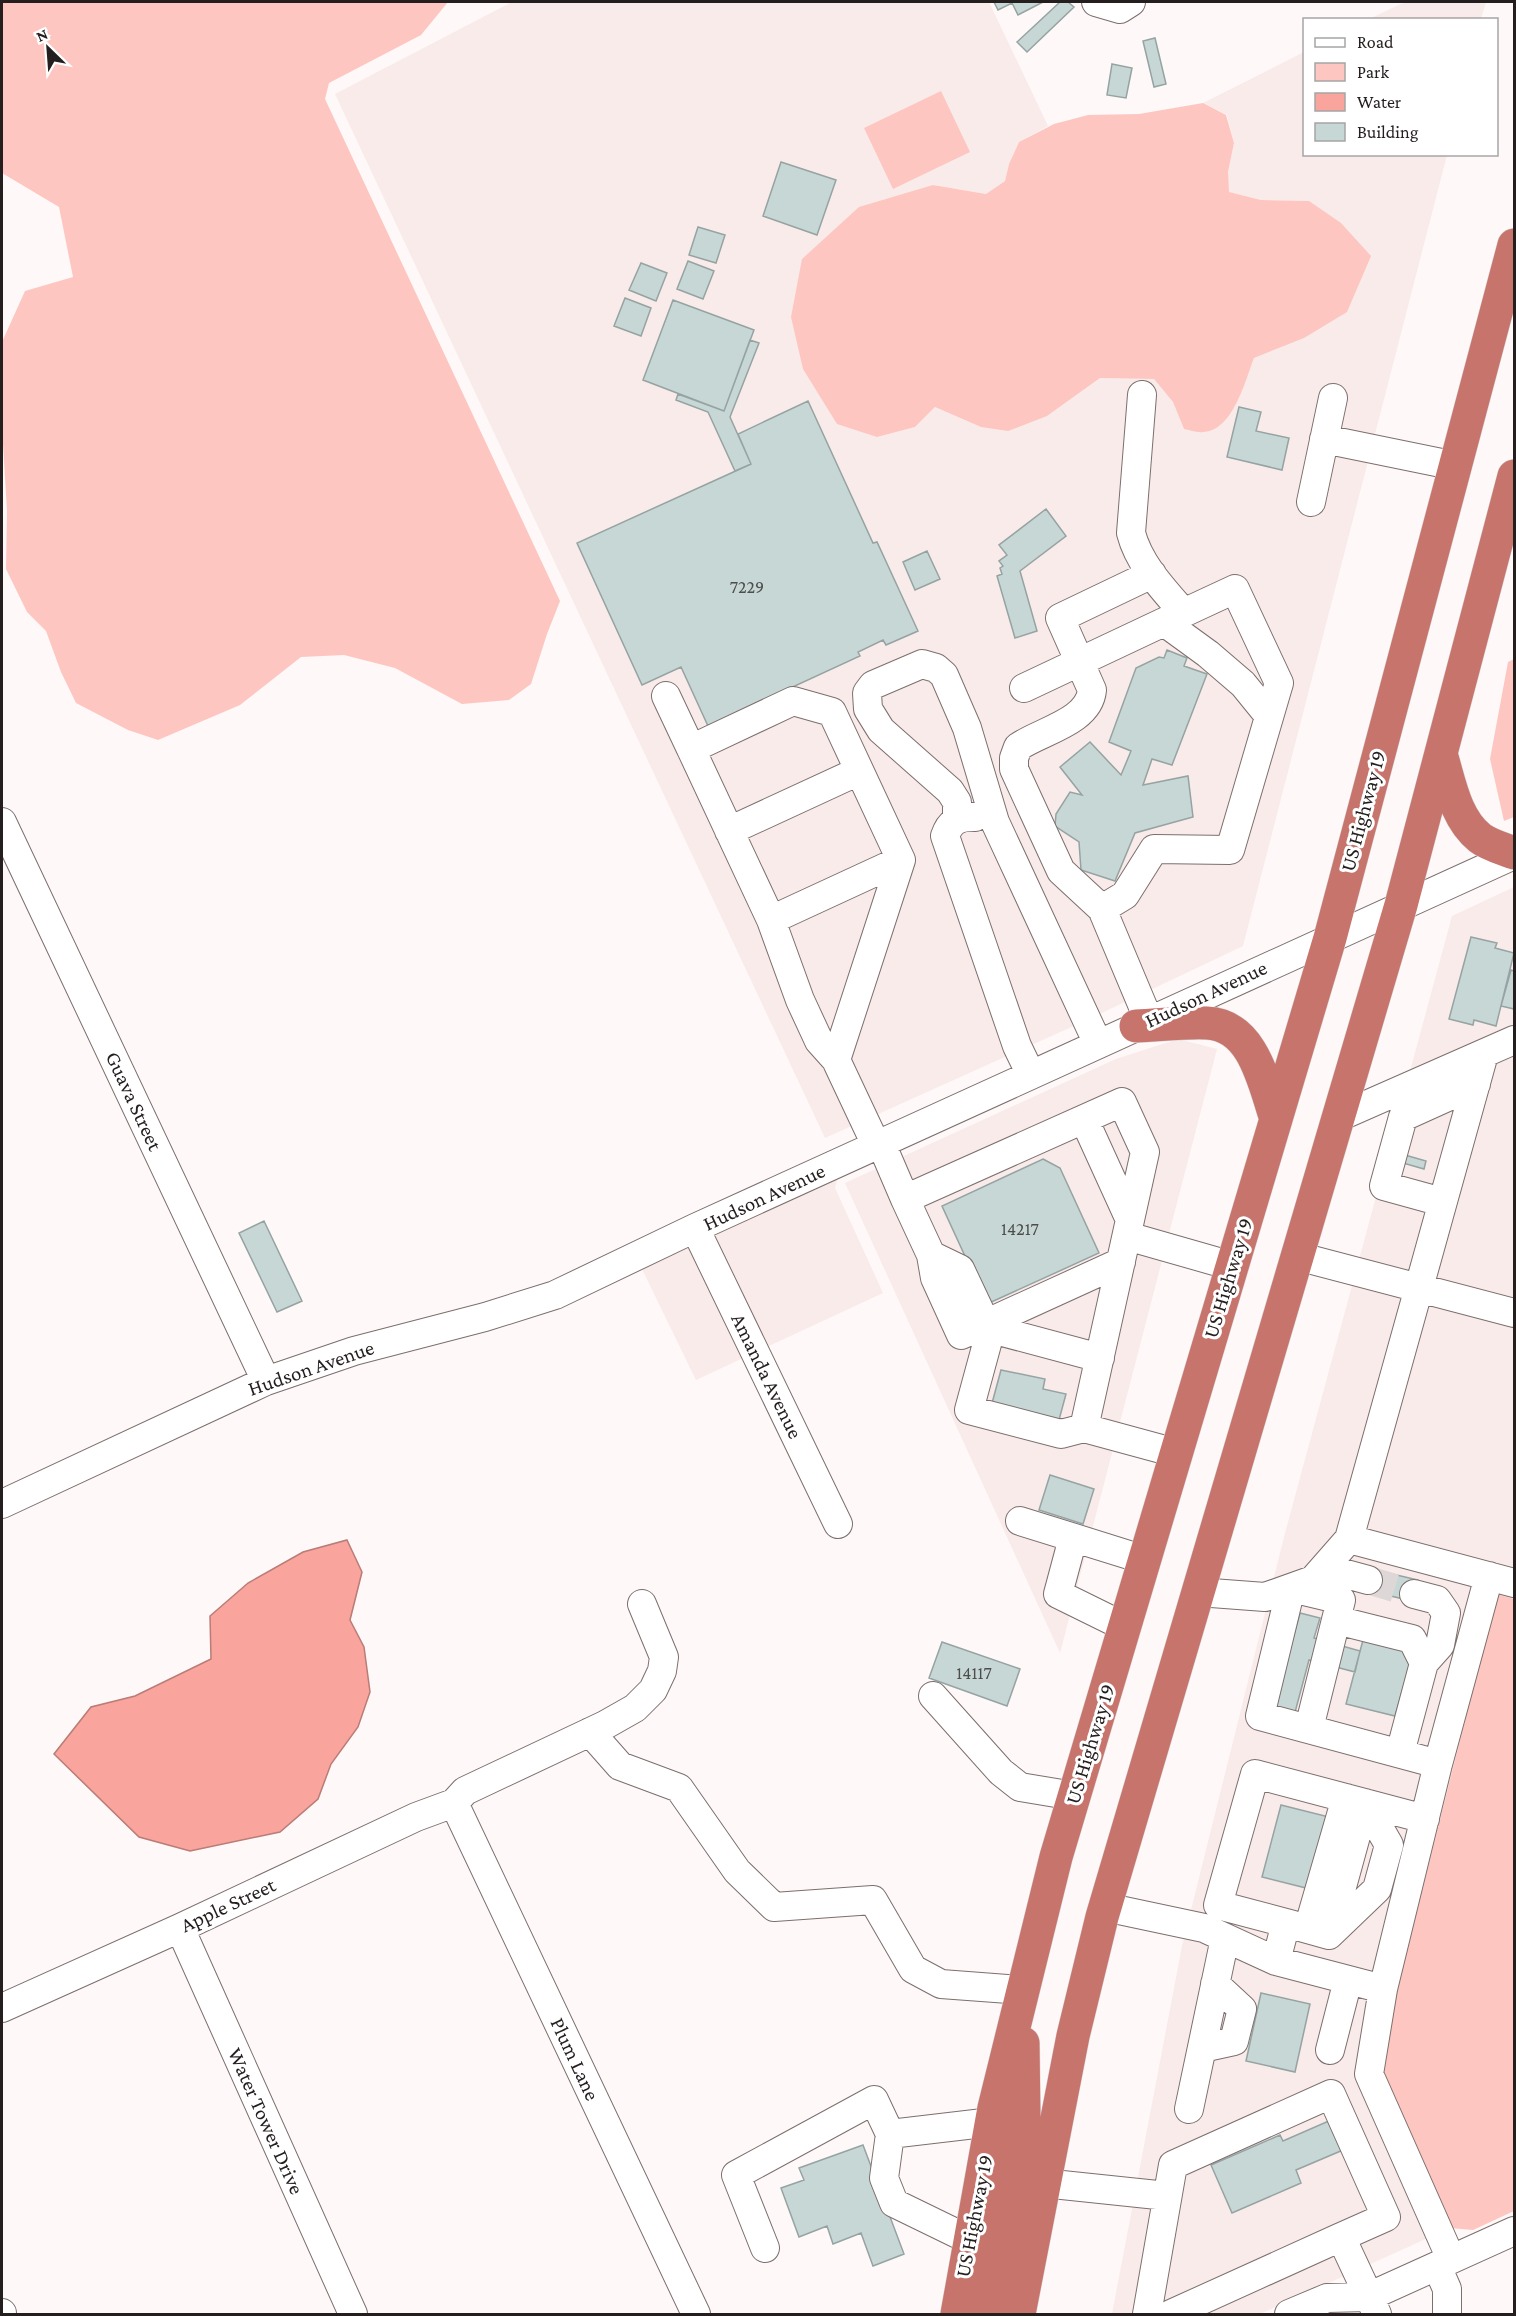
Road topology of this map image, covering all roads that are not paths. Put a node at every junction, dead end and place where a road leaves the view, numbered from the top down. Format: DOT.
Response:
graph roads {
  1 [pos="1096,2"];
  2 [pos="1131,2"];
  3 [pos="1515,245"];
  4 [pos="1142,395"];
  5 [pos="1333,398"];
  6 [pos="1324,439"];
  7 [pos="1456,466"];
  8 [pos="1515,476"];
  9 [pos="1311,502"];
  10 [pos="1509,520"];
  11 [pos="1152,574"];
  12 [pos="1174,618"];
  13 [pos="1081,662"];
  14 [pos="1024,688"];
  15 [pos="666,696"];
  16 [pos="1269,716"];
  17 [pos="691,749"];
  18 [pos="1441,754"];
  19 [pos="859,771"];
  20 [pos="957,819"];
  21 [pos="2,822"];
  22 [pos="995,822"];
  23 [pos="729,831"];
  24 [pos="1515,854"];
  25 [pos="901,860"];
  26 [pos="1401,905"];
  27 [pos="1102,909"];
  28 [pos="771,920"];
  29 [pos="1330,938"];
  30 [pos="1143,1023"];
  31 [pos="1514,1037"];
  32 [pos="1098,1044"];
  33 [pos="1485,1054"];
  34 [pos="836,1059"];
  35 [pos="1031,1075"];
  36 [pos="1476,1084"];
  37 [pos="1339,1117"];
  38 [pos="1084,1119"];
  39 [pos="1276,1119"];
  40 [pos="879,1144"];
  41 [pos="905,1199"];
  42 [pos="1442,1202"];
  43 [pos="695,1228"];
  44 [pos="1126,1240"];
  45 [pos="1297,1256"];
  46 [pos="1232,1266"];
  47 [pos="1419,1288"];
  48 [pos="1515,1313"];
  49 [pos="986,1326"];
  50 [pos="1100,1358"];
  51 [pos="266,1381"];
  52 [pos="1084,1428"];
  53 [pos="1176,1453"];
  54 [pos="2,1503"];
  55 [pos="1020,1521"];
  56 [pos="838,1524"];
  57 [pos="1073,1538"];
  58 [pos="1349,1539"];
  59 [pos="1144,1560"];
  60 [pos="1324,1568"];
  61 [pos="1502,1579"];
  62 [pos="1368,1580"];
  63 [pos="1291,1588"];
  64 [pos="1198,1592"];
  65 [pos="1414,1594"];
  66 [pos="642,1604"];
  67 [pos="1336,1620"];
  68 [pos="1125,1627"];
  69 [pos="1424,1663"];
  70 [pos="933,1696"];
  71 [pos="1309,1728"];
  72 [pos="590,1732"];
  73 [pos="1400,1753"];
  74 [pos="1438,1764"];
  75 [pos="1074,1796"];
  76 [pos="454,1803"];
  77 [pos="1363,1809"];
  78 [pos="1425,1819"];
  79 [pos="1105,1907"];
  80 [pos="1324,1924"];
  81 [pos="180,1928"];
  82 [pos="1225,1938"];
  83 [pos="1276,1961"];
  84 [pos="1348,1980"];
  85 [pos="1383,1989"];
  86 [pos="1022,1990"];
  87 [pos="2,2008"];
  88 [pos="1330,2050"];
  89 [pos="1189,2109"];
  90 [pos="992,2122"];
  91 [pos="890,2134"];
  92 [pos="1043,2182"];
  93 [pos="1167,2196"];
  94 [pos="1515,2231"];
  95 [pos="1341,2237"];
  96 [pos="970,2240"];
  97 [pos="765,2248"];
  98 [pos="1444,2262"];
  99 [pos="1367,2309"];
  100 [pos="353,2314"];
  101 [pos="696,2314"];
  102 [pos="957,2314"];
  103 [pos="990,2314"];
  104 [pos="1019,2314"];
  105 [pos="1147,2314"];
  106 [pos="1171,2314"];
  107 [pos="1289,2314"];
  108 [pos="1447,2314"];
  1 -- 2 [label="street"];
  3 -- 7 [label="highway, US Highway 19"];
  4 -- 11 [label="street"];
  5 -- 6 [label="street"];
  6 -- 7 [label="street"];
  6 -- 9 [label="street"];
  7 -- 29 [label="highway, US Highway 19"];
  8 -- 10 [label="highway"];
  10 -- 18 [label="highway"];
  11 -- 12 [label="street"];
  11 -- 13 [label="street"];
  12 -- 13 [label="street"];
  12 -- 16 [label="street"];
  12 -- 16 [label="street"];
  13 -- 14 [label="street"];
  13 -- 27 [label="street"];
  15 -- 17 [label="street"];
  16 -- 27 [label="street"];
  17 -- 19 [label="street"];
  17 -- 23 [label="street"];
  18 -- 24 [label="highway"];
  18 -- 26 [label="highway"];
  19 -- 23 [label="street"];
  19 -- 25 [label="street"];
  20 -- 22 [label="street"];
  20 -- 22 [label="street"];
  20 -- 35 [label="street"];
  21 -- 51 [label="street, Guava Street"];
  22 -- 32 [label="street"];
  23 -- 28 [label="street"];
  24 -- 26 [label="street, Hudson Avenue"];
  25 -- 28 [label="street"];
  25 -- 34 [label="street"];
  26 -- 29 [label="street, Hudson Avenue"];
  26 -- 37 [label="highway"];
  27 -- 30 [label="street"];
  28 -- 34 [label="street"];
  29 -- 30 [label="street, Hudson Avenue"];
  29 -- 39 [label="highway, US Highway 19"];
  30 -- 32 [label="street, Hudson Avenue"];
  30 -- 39 [label="highway"];
  31 -- 33 [label="street"];
  32 -- 35 [label="street, Hudson Avenue"];
  33 -- 36 [label="street"];
  33 -- 37 [label="street"];
  34 -- 40 [label="street"];
  35 -- 40 [label="street, Hudson Avenue"];
  36 -- 42 [label="street"];
  36 -- 42 [label="street"];
  37 -- 45 [label="highway"];
  38 -- 41 [label="street"];
  38 -- 44 [label="street"];
  38 -- 44 [label="street"];
  39 -- 46 [label="highway, US Highway 19"];
  40 -- 41 [label="street"];
  40 -- 43 [label="street, Hudson Avenue"];
  41 -- 49 [label="street"];
  42 -- 47 [label="street"];
  43 -- 51 [label="street, Hudson Avenue"];
  43 -- 56 [label="street, Amanda Avenue"];
  44 -- 46 [label="street"];
  44 -- 49 [label="street"];
  44 -- 50 [label="street"];
  45 -- 47 [label="street"];
  45 -- 64 [label="highway"];
  46 -- 53 [label="highway, US Highway 19"];
  47 -- 48 [label="street"];
  47 -- 58 [label="street"];
  49 -- 50 [label="street"];
  49 -- 52 [label="street"];
  50 -- 52 [label="street"];
  51 -- 54 [label="street, Hudson Avenue"];
  52 -- 53 [label="street"];
  53 -- 59 [label="highway, US Highway 19"];
  55 -- 57 [label="street"];
  57 -- 59 [label="street"];
  57 -- 68 [label="street"];
  58 -- 60 [label="street"];
  58 -- 61 [label="street"];
  59 -- 68 [label="highway, US Highway 19"];
  60 -- 62 [label="street"];
  60 -- 63 [label="street"];
  61 -- 74 [label="street"];
  63 -- 64 [label="street"];
  63 -- 67 [label="street"];
  63 -- 71 [label="street"];
  64 -- 79 [label="highway"];
  65 -- 69 [label="street"];
  66 -- 72 [label="street, Apple Street"];
  67 -- 69 [label="street"];
  67 -- 71 [label="street"];
  68 -- 75 [label="highway, US Highway 19"];
  69 -- 73 [label="street"];
  70 -- 75 [label="street"];
  71 -- 73 [label="street"];
  72 -- 76 [label="street, Apple Street"];
  72 -- 86 [label="street"];
  73 -- 74 [label="street"];
  74 -- 78 [label="street"];
  75 -- 86 [label="highway, US Highway 19"];
  76 -- 81 [label="street, Apple Street"];
  76 -- 101 [label="street, Plum Lane"];
  77 -- 78 [label="street"];
  77 -- 80 [label="street"];
  77 -- 80 [label="street"];
  77 -- 80 [label="street"];
  78 -- 85 [label="street"];
  79 -- 82 [label="street"];
  79 -- 92 [label="highway"];
  80 -- 83 [label="street"];
  81 -- 87 [label="street, Apple Street"];
  81 -- 100 [label="street, Water Tower Drive"];
  82 -- 83 [label="street"];
  82 -- 89 [label="street"];
  83 -- 84 [label="street"];
  84 -- 85 [label="street"];
  84 -- 88 [label="street"];
  85 -- 98 [label="street"];
  86 -- 90 [label="highway, US Highway 19"];
  86 -- 103 [label="highway"];
  90 -- 91 [label="street"];
  90 -- 96 [label="highway, US Highway 19"];
  91 -- 96 [label="street"];
  91 -- 97 [label="street"];
  92 -- 93 [label="street"];
  92 -- 104 [label="highway"];
  93 -- 95 [label="street"];
  93 -- 105 [label="street"];
  94 -- 98 [label="street"];
  95 -- 99 [label="street"];
  95 -- 106 [label="street"];
  96 -- 102 [label="highway, US Highway 19"];
  98 -- 99 [label="street"];
  98 -- 108 [label="street"];
  99 -- 107 [label="street"];
}
